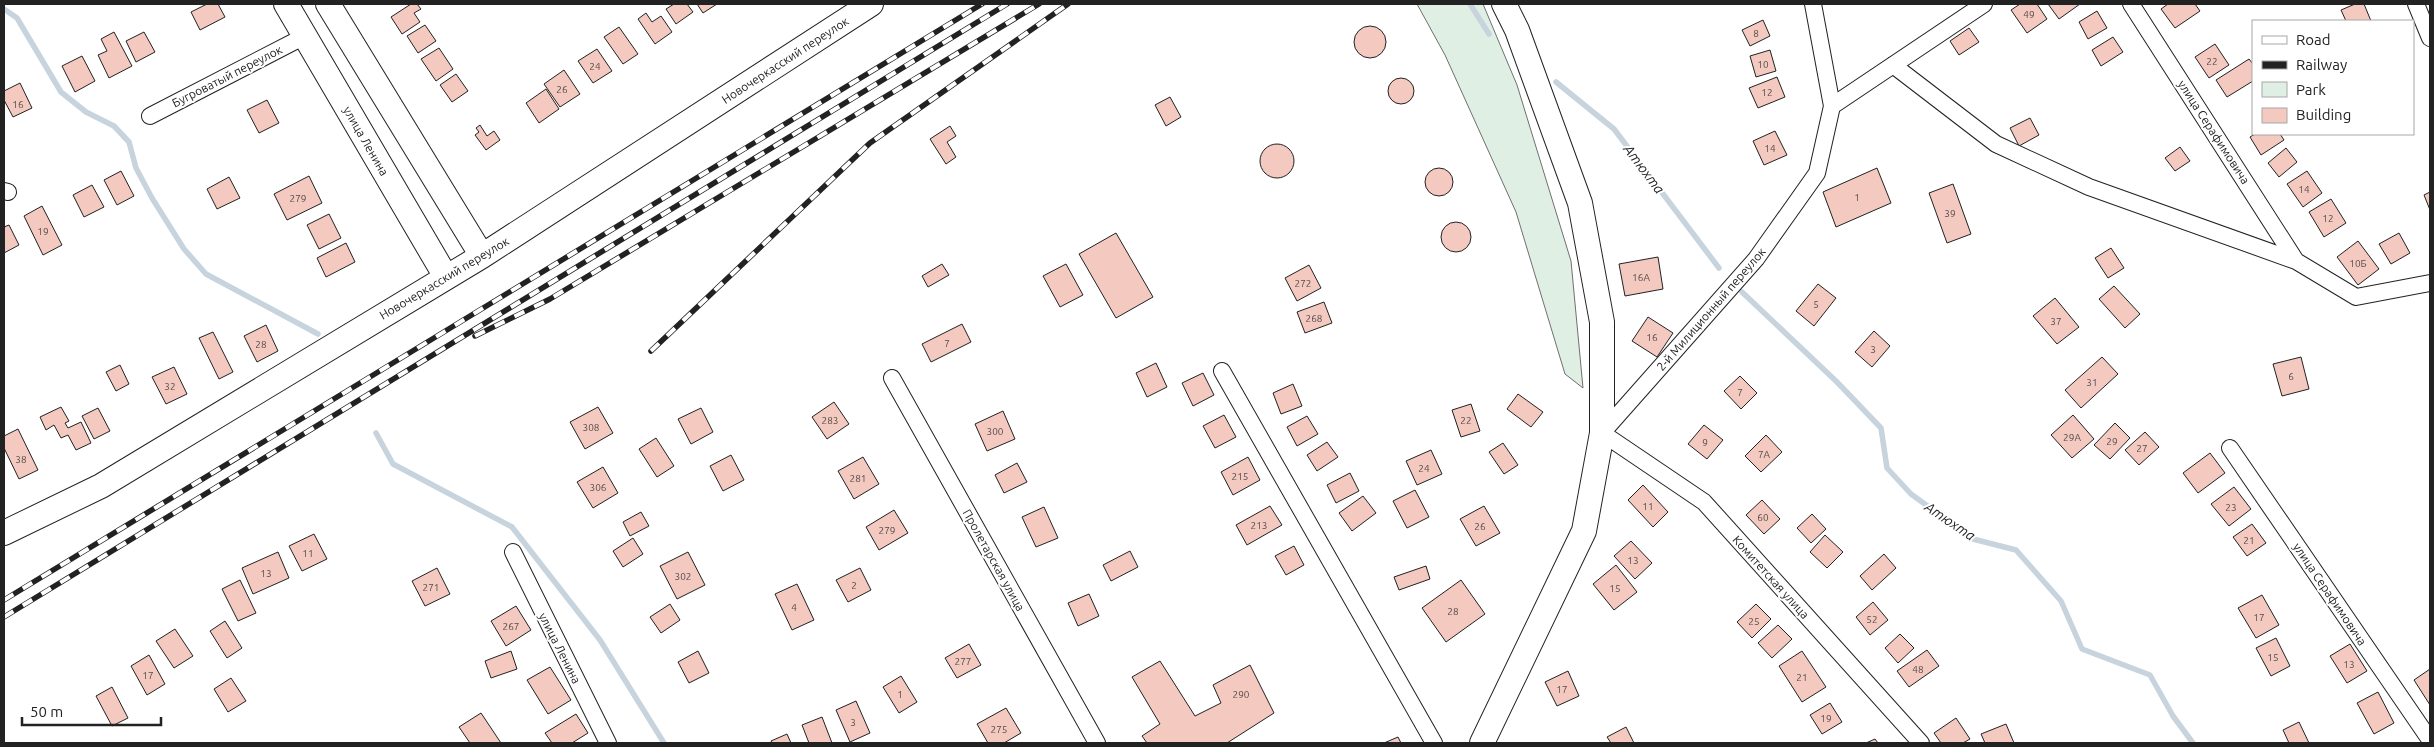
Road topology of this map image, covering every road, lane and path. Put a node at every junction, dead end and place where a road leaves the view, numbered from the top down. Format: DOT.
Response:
graph roads {
  1 [pos="286,4"];
  2 [pos="328,4"];
  3 [pos="872,4"];
  4 [pos="1504,4"];
  5 [pos="1813,4"];
  6 [pos="1984,4"];
  7 [pos="2131,4"];
  8 [pos="2416,4"];
  9 [pos="305,36"];
  10 [pos="2430,38"];
  11 [pos="1892,65"];
  12 [pos="1832,106"];
  13 [pos="150,116"];
  14 [pos="482,256"];
  15 [pos="2296,261"];
  16 [pos="446,277"];
  17 [pos="2430,283"];
  18 [pos="1222,371"];
  19 [pos="892,378"];
  20 [pos="1602,433"];
  21 [pos="2230,448"];
  22 [pos="4,533"];
  23 [pos="513,552"];
  24 [pos="2430,740"];
  25 [pos="608,743"];
  26 [pos="1097,743"];
  27 [pos="1434,743"];
  28 [pos="1482,743"];
  29 [pos="1921,743"];
  1 -- 9 [label="main road, улица Ленина"];
  2 -- 14 [label="main road"];
  3 -- 14 [label="main road, Новочеркасский переулок"];
  4 -- 20 [label="main road"];
  5 -- 12 [label="street, 2-й Милиционный переулок"];
  6 -- 11 [label="street"];
  7 -- 15 [label="street, улица Серафимовича"];
  8 -- 10 [label="street"];
  9 -- 13 [label="street, Бугроватый переулок"];
  9 -- 16 [label="main road, улица Ленина"];
  11 -- 12 [label="street"];
  11 -- 15 [label="street"];
  12 -- 20 [label="street, 2-й Милиционный переулок"];
  14 -- 16 [label="main road, Новочеркасский переулок"];
  15 -- 17 [label="street"];
  16 -- 22 [label="main road, Новочеркасский переулок"];
  18 -- 27 [label="street"];
  19 -- 26 [label="street, Пролетарская улица"];
  20 -- 28 [label="main road"];
  20 -- 29 [label="street, Комитетская улица"];
  21 -- 24 [label="street, улица Серафимовича"];
  23 -- 25 [label="street, улица Ленина"];
}
